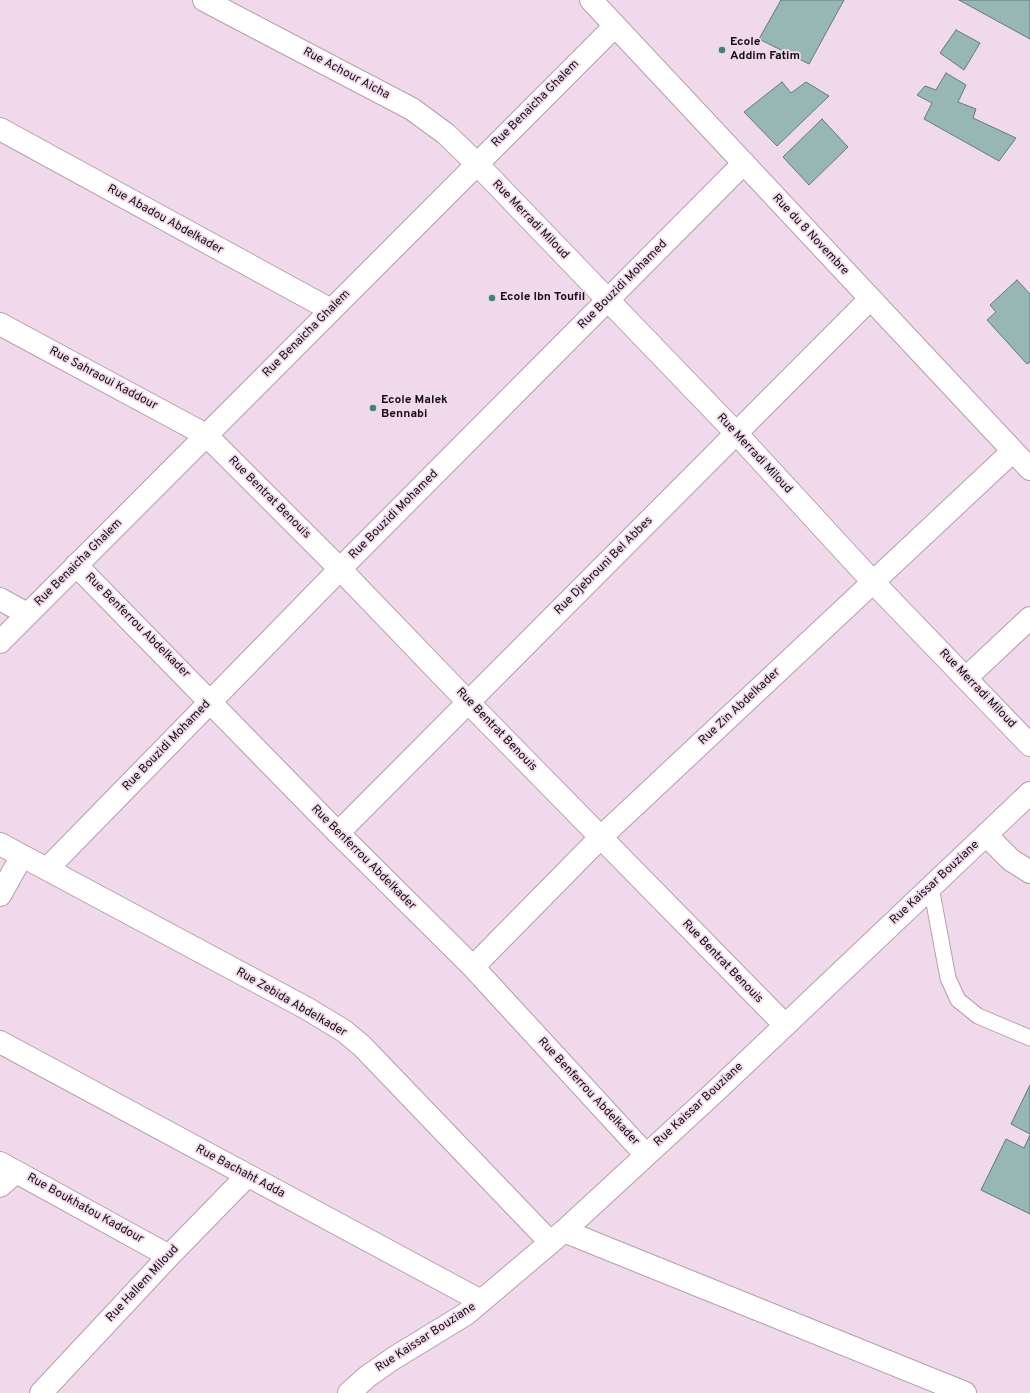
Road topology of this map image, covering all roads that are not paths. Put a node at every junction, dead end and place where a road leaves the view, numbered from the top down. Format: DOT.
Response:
graph roads {
  1 [pos="204,0"];
  2 [pos="591,0"];
  3 [pos="615,26"];
  4 [pos="0,129"];
  5 [pos="744,163"];
  6 [pos="477,164"];
  7 [pos="870,299"];
  8 [pos="607,301"];
  9 [pos="330,310"];
  10 [pos="0,324"];
  11 [pos="736,433"];
  12 [pos="206,435"];
  13 [pos="1013,451"];
  14 [pos="1030,469"];
  15 [pos="76,565"];
  16 [pos="340,569"];
  17 [pos="873,582"];
  18 [pos="0,599"];
  19 [pos="28,614"];
  20 [pos="1030,618"];
  21 [pos="0,642"];
  22 [pos="966,678"];
  23 [pos="210,701"];
  24 [pos="468,702"];
  25 [pos="1030,745"];
  26 [pos="1030,793"];
  27 [pos="338,833"];
  28 [pos="986,835"];
  29 [pos="601,838"];
  30 [pos="0,844"];
  31 [pos="22,856"];
  32 [pos="47,869"];
  33 [pos="1030,872"];
  34 [pos="931,887"];
  35 [pos="0,895"];
  36 [pos="473,967"];
  37 [pos="785,1025"];
  38 [pos="1030,1038"];
  39 [pos="0,1042"];
  40 [pos="646,1155"];
  41 [pos="8,1167"];
  42 [pos="247,1176"];
  43 [pos="0,1186"];
  44 [pos="557,1236"];
  45 [pos="169,1256"];
  46 [pos="481,1301"];
  47 [pos="41,1393"];
  48 [pos="349,1393"];
  49 [pos="965,1393"];
  1 -- 6 [label="street, Rue Achour Aicha"];
  2 -- 3 [label="street, Rue du 8 Novembre"];
  3 -- 5 [label="street, Rue du 8 Novembre"];
  3 -- 6 [label="street, Rue Benaicha Ghalem"];
  4 -- 9 [label="street, Rue Abadou Abdelkader"];
  5 -- 7 [label="street, Rue du 8 Novembre"];
  5 -- 8 [label="street, Rue Bouzidi Mohamed"];
  6 -- 8 [label="street, Rue Merradi Miloud"];
  6 -- 9 [label="street, Rue Benaicha Ghalem"];
  7 -- 11 [label="street, Rue Djebrouni Bel Abbes"];
  7 -- 13 [label="street, Rue du 8 Novembre"];
  8 -- 11 [label="street, Rue Merradi Miloud"];
  8 -- 16 [label="street, Rue Bouzidi Mohamed"];
  9 -- 12 [label="street, Rue Benaicha Ghalem"];
  10 -- 12 [label="street, Rue Sahraoui Kaddour"];
  11 -- 17 [label="street, Rue Merradi Miloud"];
  11 -- 24 [label="street, Rue Djebrouni Bel Abbes"];
  12 -- 15 [label="street, Rue Benaicha Ghalem"];
  12 -- 16 [label="street, Rue Bentrat Benouis"];
  13 -- 14 [label="street, Rue du 8 Novembre"];
  13 -- 17 [label="street, Rue Zin Abdelkader"];
  15 -- 19 [label="street, Rue Benaicha Ghalem"];
  15 -- 23 [label="street, Rue Benferrou Abdelkader"];
  16 -- 23 [label="street, Rue Bouzidi Mohamed"];
  16 -- 24 [label="street, Rue Bentrat Benouis"];
  17 -- 22 [label="street, Rue Merradi Miloud"];
  17 -- 29 [label="street, Rue Zin Abdelkader"];
  18 -- 19 [label="street"];
  19 -- 21 [label="street, Rue Benaicha Ghalem"];
  20 -- 22 [label="street"];
  22 -- 25 [label="street, Rue Merradi Miloud"];
  23 -- 27 [label="street, Rue Benferrou Abdelkader"];
  23 -- 32 [label="street, Rue Bouzidi Mohamed"];
  24 -- 27 [label="street, Rue Djebrouni Bel Abbes"];
  24 -- 29 [label="street, Rue Bentrat Benouis"];
  26 -- 28 [label="street, Rue Kaissar Bouziane"];
  27 -- 36 [label="street, Rue Benferrou Abdelkader"];
  28 -- 33 [label="street"];
  28 -- 34 [label="street, Rue Kaissar Bouziane"];
  29 -- 36 [label="street, Rue Zin Abdelkader"];
  29 -- 37 [label="street, Rue Bentrat Benouis"];
  30 -- 31 [label="street, Rue Zebida Abdelkader"];
  31 -- 32 [label="street, Rue Zebida Abdelkader"];
  31 -- 35 [label="street"];
  32 -- 44 [label="street, Rue Zebida Abdelkader"];
  34 -- 37 [label="street, Rue Kaissar Bouziane"];
  34 -- 38 [label="lane"];
  36 -- 40 [label="street, Rue Benferrou Abdelkader"];
  37 -- 40 [label="street, Rue Kaissar Bouziane"];
  39 -- 42 [label="street, Rue Bachaht Adda"];
  40 -- 44 [label="street, Rue Kaissar Bouziane"];
  41 -- 43 [label="street"];
  41 -- 45 [label="street, Rue Boukhatou Kaddour"];
  42 -- 45 [label="street, Rue Hallem Miloud"];
  42 -- 46 [label="street, Rue Bachaht Adda"];
  44 -- 46 [label="street, Rue Kaissar Bouziane"];
  44 -- 49 [label="street"];
  45 -- 47 [label="street, Rue Hallem Miloud"];
  46 -- 48 [label="street, Rue Kaissar Bouziane"];
}
